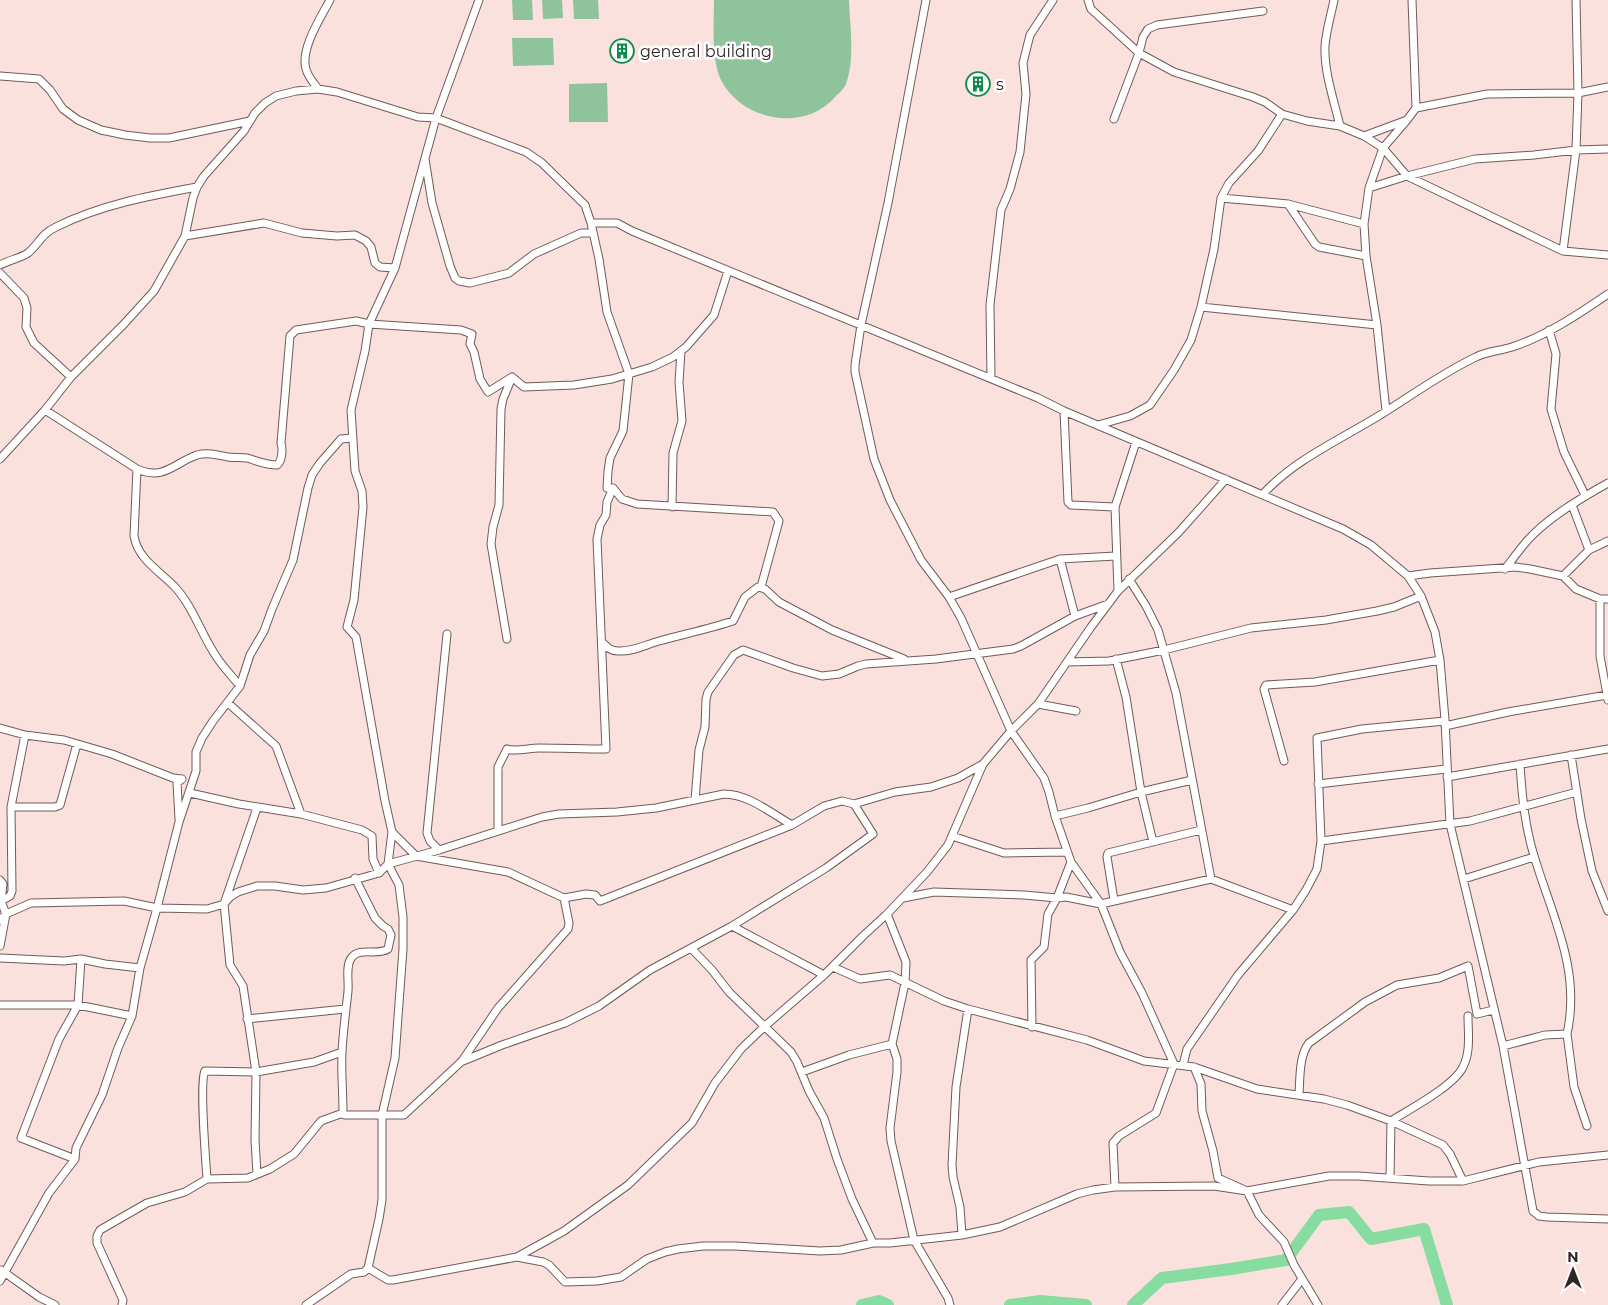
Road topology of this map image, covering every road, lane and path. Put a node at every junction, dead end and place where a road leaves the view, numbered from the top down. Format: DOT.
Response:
graph roads {
  1 [pos="330,0"];
  2 [pos="479,0"];
  3 [pos="926,0"];
  4 [pos="1053,0"];
  5 [pos="1088,0"];
  6 [pos="1334,0"];
  7 [pos="1412,0"];
  8 [pos="1576,0"];
  9 [pos="1263,11"];
  10 [pos="1139,53"];
  11 [pos="0,76"];
  12 [pos="1608,87"];
  13 [pos="318,90"];
  14 [pos="1578,94"];
  15 [pos="1416,108"];
  16 [pos="1282,114"];
  17 [pos="436,118"];
  18 [pos="1114,120"];
  19 [pos="1407,120"];
  20 [pos="250,121"];
  21 [pos="1340,126"];
  22 [pos="1364,136"];
  23 [pos="1384,148"];
  24 [pos="1608,149"];
  25 [pos="1576,150"];
  26 [pos="424,156"];
  27 [pos="1407,176"];
  28 [pos="197,188"];
  29 [pos="1369,188"];
  30 [pos="1221,198"];
  31 [pos="1288,204"];
  32 [pos="591,223"];
  33 [pos="1364,224"];
  34 [pos="594,233"];
  35 [pos="185,236"];
  36 [pos="1564,251"];
  37 [pos="1608,254"];
  38 [pos="1366,256"];
  39 [pos="0,265"];
  40 [pos="395,268"];
  41 [pos="728,270"];
  42 [pos="0,273"];
  43 [pos="1608,294"];
  44 [pos="1201,307"];
  45 [pos="370,324"];
  46 [pos="861,325"];
  47 [pos="1376,325"];
  48 [pos="1549,330"];
  49 [pos="682,351"];
  50 [pos="629,374"];
  51 [pos="71,377"];
  52 [pos="512,377"];
  53 [pos="991,378"];
  54 [pos="45,410"];
  55 [pos="1064,411"];
  56 [pos="1386,411"];
  57 [pos="1098,425"];
  58 [pos="352,438"];
  59 [pos="1136,442"];
  60 [pos="0,459"];
  61 [pos="137,469"];
  62 [pos="1226,479"];
  63 [pos="1608,483"];
  64 [pos="613,488"];
  65 [pos="1263,494"];
  66 [pos="1585,495"];
  67 [pos="1572,505"];
  68 [pos="672,507"];
  69 [pos="1115,507"];
  70 [pos="1608,542"];
  71 [pos="1589,550"];
  72 [pos="1116,556"];
  73 [pos="1060,558"];
  74 [pos="1505,569"];
  75 [pos="1408,576"];
  76 [pos="1563,576"];
  77 [pos="1129,579"];
  78 [pos="761,587"];
  79 [pos="1118,591"];
  80 [pos="1421,596"];
  81 [pos="949,598"];
  82 [pos="1600,599"];
  83 [pos="1608,599"];
  84 [pos="1109,604"];
  85 [pos="1075,616"];
  86 [pos="447,634"];
  87 [pos="507,639"];
  88 [pos="602,642"];
  89 [pos="1164,650"];
  90 [pos="977,653"];
  91 [pos="1116,659"];
  92 [pos="906,660"];
  93 [pos="1440,660"];
  94 [pos="1067,662"];
  95 [pos="240,686"];
  96 [pos="1607,697"];
  97 [pos="228,703"];
  98 [pos="1038,704"];
  99 [pos="1076,711"];
  100 [pos="1445,724"];
  101 [pos="0,728"];
  102 [pos="1011,731"];
  103 [pos="26,735"];
  104 [pos="77,744"];
  105 [pos="1608,749"];
  106 [pos="1571,755"];
  107 [pos="1284,761"];
  108 [pos="983,764"];
  109 [pos="1520,764"];
  110 [pos="1446,773"];
  111 [pos="1192,780"];
  112 [pos="1318,784"];
  113 [pos="1141,792"];
  114 [pos="1577,792"];
  115 [pos="190,793"];
  116 [pos="695,800"];
  117 [pos="854,804"];
  118 [pos="1523,806"];
  119 [pos="11,807"];
  120 [pos="257,808"];
  121 [pos="300,814"];
  122 [pos="1055,816"];
  123 [pos="179,822"];
  124 [pos="1450,824"];
  125 [pos="792,825"];
  126 [pos="498,830"];
  127 [pos="1201,830"];
  128 [pos="392,832"];
  129 [pos="952,836"];
  130 [pos="1321,841"];
  131 [pos="1153,842"];
  132 [pos="439,850"];
  133 [pos="1067,852"];
  134 [pos="416,856"];
  135 [pos="1534,857"];
  136 [pos="1071,862"];
  137 [pos="388,864"];
  138 [pos="379,873"];
  139 [pos="355,878"];
  140 [pos="1211,879"];
  141 [pos="1464,879"];
  142 [pos="0,880"];
  143 [pos="564,898"];
  144 [pos="903,898"];
  145 [pos="1057,898"];
  146 [pos="1114,900"];
  147 [pos="1,901"];
  148 [pos="224,904"];
  149 [pos="1101,904"];
  150 [pos="157,908"];
  151 [pos="1293,910"];
  152 [pos="1608,911"];
  153 [pos="6,914"];
  154 [pos="888,914"];
  155 [pos="0,920"];
  156 [pos="732,926"];
  157 [pos="0,946"];
  158 [pos="691,948"];
  159 [pos="0,958"];
  160 [pos="81,959"];
  161 [pos="833,967"];
  162 [pos="140,968"];
  163 [pos="824,975"];
  164 [pos="905,983"];
  165 [pos="0,1005"];
  166 [pos="78,1005"];
  167 [pos="345,1009"];
  168 [pos="968,1009"];
  169 [pos="1494,1010"];
  170 [pos="132,1016"];
  171 [pos="1468,1016"];
  172 [pos="247,1019"];
  173 [pos="765,1026"];
  174 [pos="1032,1027"];
  175 [pos="1567,1034"];
  176 [pos="892,1044"];
  177 [pos="1503,1046"];
  178 [pos="342,1052"];
  179 [pos="462,1061"];
  180 [pos="1174,1064"];
  181 [pos="1183,1065"];
  182 [pos="1194,1067"];
  183 [pos="256,1072"];
  184 [pos="802,1072"];
  185 [pos="1299,1095"];
  186 [pos="343,1113"];
  187 [pos="382,1115"];
  188 [pos="1391,1121"];
  189 [pos="1587,1126"];
  190 [pos="1608,1155"];
  191 [pos="75,1159"];
  192 [pos="1526,1165"];
  193 [pos="257,1174"];
  194 [pos="1390,1178"];
  195 [pos="207,1179"];
  196 [pos="1463,1181"];
  197 [pos="1115,1187"];
  198 [pos="1247,1191"];
  199 [pos="1608,1219"];
  200 [pos="962,1235"];
  201 [pos="914,1240"];
  202 [pos="873,1243"];
  203 [pos="517,1257"];
  204 [pos="368,1268"];
  205 [pos="2,1270"];
  206 [pos="1302,1279"];
  207 [pos="0,1281"];
  208 [pos="55,1305"];
  209 [pos="122,1305"];
  210 [pos="306,1305"];
  211 [pos="950,1305"];
  212 [pos="1282,1305"];
  213 [pos="1318,1305"];
  1 -- 13 [label="street"];
  2 -- 17 [label="street"];
  3 -- 46 [label="street"];
  4 -- 53 [label="street"];
  5 -- 10 [label="street"];
  6 -- 21 [label="street"];
  7 -- 15 [label="street"];
  8 -- 14 [label="street"];
  9 -- 10 [label="street"];
  10 -- 16 [label="street"];
  10 -- 18 [label="street"];
  11 -- 20 [label="street"];
  12 -- 14 [label="street"];
  13 -- 17 [label="street"];
  13 -- 20 [label="street"];
  14 -- 15 [label="street"];
  14 -- 25 [label="street"];
  15 -- 19 [label="street"];
  16 -- 21 [label="street"];
  16 -- 30 [label="street"];
  17 -- 26 [label="street"];
  17 -- 32 [label="street"];
  19 -- 22 [label="street"];
  19 -- 23 [label="street"];
  20 -- 28 [label="street"];
  21 -- 22 [label="street"];
  22 -- 23 [label="street"];
  23 -- 27 [label="street"];
  23 -- 29 [label="street"];
  24 -- 25 [label="street"];
  25 -- 27 [label="street"];
  25 -- 36 [label="street"];
  26 -- 34 [label="street"];
  26 -- 40 [label="street"];
  27 -- 29 [label="street"];
  27 -- 36 [label="street"];
  28 -- 35 [label="street"];
  28 -- 39 [label="street"];
  29 -- 33 [label="street"];
  30 -- 31 [label="street"];
  30 -- 44 [label="street"];
  31 -- 33 [label="street"];
  31 -- 38 [label="street"];
  32 -- 34 [label="street"];
  32 -- 41 [label="street"];
  33 -- 38 [label="street"];
  34 -- 50 [label="street"];
  35 -- 40 [label="street"];
  35 -- 51 [label="street"];
  36 -- 37 [label="street"];
  38 -- 47 [label="street"];
  40 -- 45 [label="street"];
  41 -- 46 [label="street"];
  41 -- 49 [label="street"];
  42 -- 51 [label="street"];
  43 -- 48 [label="street"];
  44 -- 47 [label="street"];
  44 -- 57 [label="street"];
  45 -- 52 [label="street"];
  45 -- 58 [label="street"];
  45 -- 61 [label="street"];
  46 -- 53 [label="street"];
  46 -- 81 [label="street"];
  47 -- 56 [label="street"];
  48 -- 56 [label="street"];
  48 -- 66 [label="street"];
  49 -- 50 [label="street"];
  49 -- 68 [label="street"];
  50 -- 52 [label="street"];
  50 -- 64 [label="street"];
  51 -- 54 [label="street"];
  52 -- 87 [label="street"];
  53 -- 55 [label="street"];
  54 -- 60 [label="street"];
  54 -- 61 [label="street"];
  55 -- 57 [label="street"];
  55 -- 69 [label="street"];
  56 -- 65 [label="street"];
  57 -- 59 [label="street"];
  58 -- 95 [label="street"];
  58 -- 128 [label="street"];
  59 -- 62 [label="street"];
  59 -- 69 [label="street"];
  61 -- 95 [label="street"];
  62 -- 65 [label="street"];
  62 -- 77 [label="street"];
  63 -- 66 [label="street"];
  64 -- 68 [label="street"];
  64 -- 88 [label="street"];
  65 -- 75 [label="street"];
  66 -- 67 [label="street"];
  67 -- 71 [label="street"];
  67 -- 74 [label="street"];
  68 -- 78 [label="street"];
  69 -- 72 [label="street"];
  70 -- 71 [label="street"];
  71 -- 76 [label="street"];
  72 -- 73 [label="street"];
  72 -- 79 [label="street"];
  73 -- 81 [label="street"];
  73 -- 85 [label="street"];
  74 -- 75 [label="street"];
  74 -- 76 [label="street"];
  75 -- 80 [label="street"];
  76 -- 82 [label="street"];
  77 -- 79 [label="street"];
  77 -- 89 [label="street"];
  78 -- 88 [label="street"];
  78 -- 92 [label="street"];
  79 -- 84 [label="street"];
  80 -- 89 [label="street"];
  80 -- 93 [label="street"];
  81 -- 90 [label="street"];
  82 -- 83 [label="street"];
  82 -- 96 [label="street"];
  84 -- 85 [label="street"];
  84 -- 94 [label="street"];
  85 -- 90 [label="street"];
  86 -- 132 [label="street"];
  88 -- 126 [label="street"];
  89 -- 91 [label="street"];
  89 -- 111 [label="street"];
  90 -- 92 [label="street"];
  90 -- 102 [label="street"];
  91 -- 94 [label="street"];
  91 -- 113 [label="street"];
  92 -- 116 [label="street"];
  93 -- 100 [label="street"];
  93 -- 107 [label="street"];
  94 -- 98 [label="street"];
  95 -- 97 [label="street"];
  96 -- 100 [label="street"];
  97 -- 115 [label="street"];
  97 -- 121 [label="street"];
  98 -- 99 [label="street"];
  98 -- 102 [label="street"];
  100 -- 110 [label="street"];
  100 -- 112 [label="street"];
  101 -- 103 [label="street"];
  102 -- 108 [label="street"];
  102 -- 122 [label="street"];
  103 -- 104 [label="street"];
  103 -- 119 [label="street"];
  104 -- 119 [label="street"];
  104 -- 123 [label="street"];
  105 -- 106 [label="street"];
  106 -- 109 [label="street"];
  106 -- 114 [label="street"];
  108 -- 117 [label="street"];
  108 -- 129 [label="street"];
  109 -- 110 [label="street"];
  109 -- 118 [label="street"];
  110 -- 112 [label="street"];
  110 -- 124 [label="street"];
  111 -- 113 [label="street"];
  111 -- 127 [label="street"];
  112 -- 130 [label="street"];
  113 -- 122 [label="street"];
  113 -- 131 [label="street"];
  114 -- 118 [label="street"];
  114 -- 152 [label="street"];
  115 -- 120 [label="street"];
  115 -- 123 [label="street"];
  116 -- 125 [label="street"];
  116 -- 126 [label="street"];
  117 -- 125 [label="street"];
  117 -- 156 [label="street"];
  118 -- 124 [label="street"];
  118 -- 135 [label="street"];
  119 -- 147 [label="street"];
  120 -- 121 [label="street"];
  120 -- 148 [label="street"];
  121 -- 138 [label="street"];
  122 -- 133 [label="street"];
  123 -- 150 [label="street"];
  124 -- 130 [label="street"];
  124 -- 141 [label="street"];
  125 -- 143 [label="street"];
  126 -- 132 [label="street"];
  127 -- 131 [label="street"];
  127 -- 140 [label="street"];
  128 -- 134 [label="street"];
  128 -- 137 [label="street"];
  129 -- 133 [label="street"];
  129 -- 144 [label="street"];
  130 -- 151 [label="street"];
  131 -- 146 [label="street"];
  132 -- 134 [label="street"];
  133 -- 136 [label="street"];
  134 -- 137 [label="street"];
  134 -- 143 [label="street"];
  135 -- 141 [label="street"];
  135 -- 175 [label="street"];
  136 -- 145 [label="street"];
  136 -- 149 [label="street"];
  137 -- 138 [label="street"];
  137 -- 187 [label="street"];
  138 -- 139 [label="street"];
  139 -- 148 [label="street"];
  139 -- 167 [label="street"];
  140 -- 146 [label="street"];
  140 -- 151 [label="street"];
  141 -- 169 [label="street"];
  142 -- 147 [label="street"];
  143 -- 179 [label="street"];
  144 -- 145 [label="street"];
  144 -- 154 [label="street"];
  145 -- 149 [label="street"];
  145 -- 174 [label="street"];
  146 -- 149 [label="street"];
  147 -- 153 [label="street"];
  148 -- 150 [label="street"];
  148 -- 172 [label="street"];
  149 -- 180 [label="street"];
  150 -- 153 [label="street"];
  150 -- 162 [label="street"];
  151 -- 181 [label="street"];
  153 -- 155 [label="street"];
  153 -- 157 [label="street"];
  154 -- 161 [label="street"];
  154 -- 164 [label="street"];
  156 -- 158 [label="street"];
  156 -- 163 [label="street"];
  158 -- 173 [label="street"];
  158 -- 179 [label="street"];
  159 -- 160 [label="street"];
  160 -- 162 [label="street"];
  160 -- 166 [label="street"];
  161 -- 163 [label="street"];
  161 -- 164 [label="street"];
  162 -- 170 [label="street"];
  163 -- 173 [label="street"];
  164 -- 168 [label="street"];
  164 -- 176 [label="street"];
  165 -- 166 [label="street"];
  166 -- 170 [label="street"];
  166 -- 191 [label="street"];
  167 -- 172 [label="street"];
  167 -- 178 [label="street"];
  168 -- 174 [label="street"];
  168 -- 200 [label="street"];
  169 -- 177 [label="street"];
  169 -- 185 [label="street"];
  170 -- 191 [label="street"];
  171 -- 188 [label="street"];
  172 -- 183 [label="street"];
  173 -- 184 [label="street"];
  173 -- 203 [label="street"];
  174 -- 180 [label="street"];
  175 -- 177 [label="street"];
  175 -- 189 [label="street"];
  176 -- 184 [label="street"];
  176 -- 201 [label="street"];
  177 -- 192 [label="street"];
  178 -- 183 [label="street"];
  178 -- 186 [label="street"];
  179 -- 187 [label="street"];
  180 -- 181 [label="street"];
  180 -- 197 [label="street"];
  181 -- 182 [label="street"];
  182 -- 185 [label="street"];
  182 -- 198 [label="street"];
  183 -- 193 [label="street"];
  183 -- 195 [label="street"];
  184 -- 202 [label="street"];
  185 -- 188 [label="street"];
  186 -- 187 [label="street"];
  186 -- 193 [label="street"];
  187 -- 204 [label="street"];
  188 -- 194 [label="street"];
  188 -- 196 [label="street"];
  190 -- 192 [label="street"];
  191 -- 205 [label="street"];
  192 -- 196 [label="street"];
  192 -- 199 [label="street"];
  193 -- 195 [label="street"];
  194 -- 196 [label="street"];
  194 -- 198 [label="street"];
  195 -- 209 [label="street"];
  197 -- 198 [label="street"];
  197 -- 200 [label="street"];
  198 -- 206 [label="street"];
  200 -- 201 [label="street"];
  201 -- 202 [label="street"];
  201 -- 211 [label="street"];
  202 -- 203 [label="street"];
  203 -- 204 [label="street"];
  204 -- 210 [label="street"];
  205 -- 207 [label="street"];
  205 -- 208 [label="street"];
  206 -- 212 [label="street"];
  206 -- 213 [label="street"];
}
